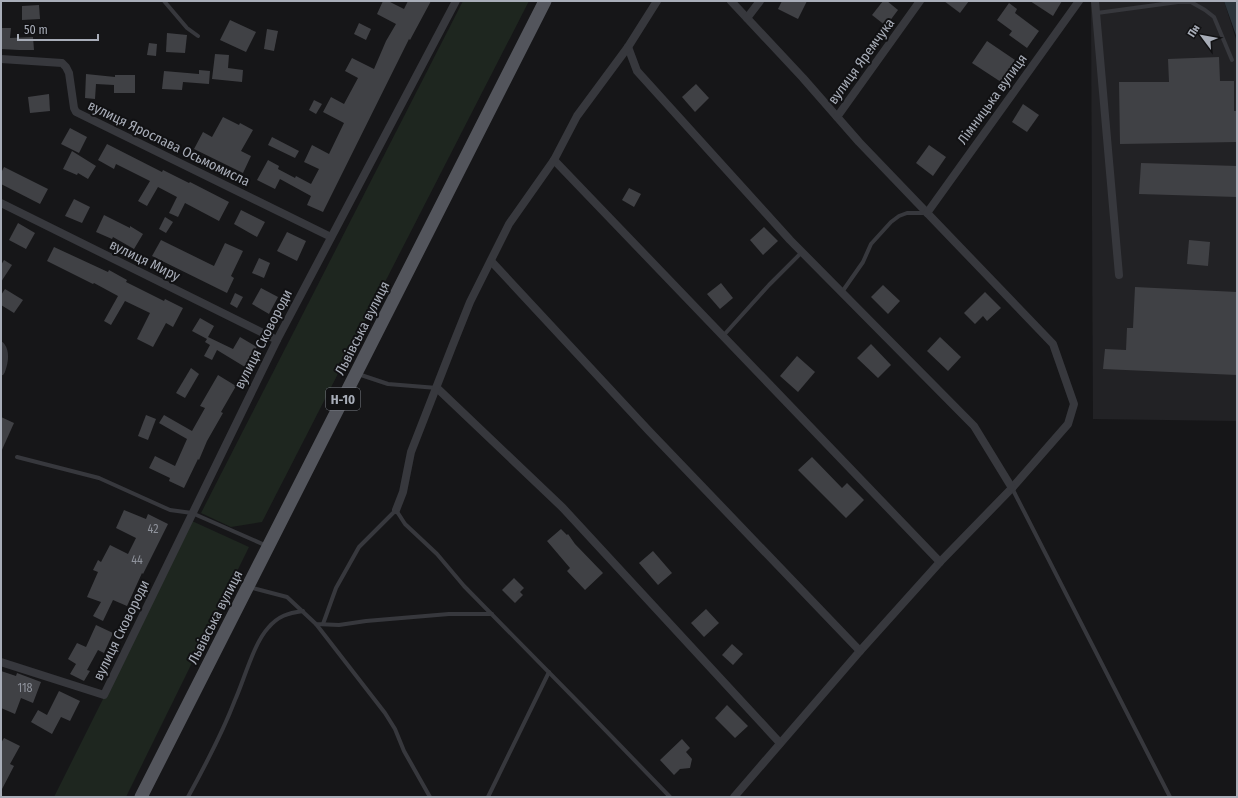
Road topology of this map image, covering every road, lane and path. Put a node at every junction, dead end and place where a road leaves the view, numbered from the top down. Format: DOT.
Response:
graph roads {
  1 [pos="164,1"];
  2 [pos="456,1"];
  3 [pos="545,1"];
  4 [pos="657,1"];
  5 [pos="731,1"];
  6 [pos="760,1"];
  7 [pos="920,1"];
  8 [pos="1079,1"];
  9 [pos="1095,1"];
  10 [pos="1097,13"];
  11 [pos="747,18"];
  12 [pos="198,36"];
  13 [pos="628,47"];
  14 [pos="1,59"];
  15 [pos="1232,60"];
  16 [pos="837,116"];
  17 [pos="554,160"];
  18 [pos="1,203"];
  19 [pos="927,213"];
  20 [pos="331,237"];
  21 [pos="802,252"];
  22 [pos="491,261"];
  23 [pos="1119,274"];
  24 [pos="842,292"];
  25 [pos="723,336"];
  26 [pos="277,340"];
  27 [pos="1,346"];
  28 [pos="1,371"];
  29 [pos="356,373"];
  30 [pos="437,388"];
  31 [pos="17,457"];
  32 [pos="1012,488"];
  33 [pos="396,510"];
  34 [pos="192,513"];
  35 [pos="269,547"];
  36 [pos="940,562"];
  37 [pos="248,587"];
  38 [pos="303,611"];
  39 [pos="492,614"];
  40 [pos="316,624"];
  41 [pos="323,624"];
  42 [pos="860,651"];
  43 [pos="1,662"];
  44 [pos="549,672"];
  45 [pos="780,743"];
  46 [pos="141,797"];
  47 [pos="188,797"];
  48 [pos="430,797"];
  49 [pos="488,797"];
  50 [pos="670,797"];
  51 [pos="734,797"];
  52 [pos="1170,797"];
  1 -- 12 [label="lane"];
  2 -- 20 [label="street, вулиця Сковороди"];
  3 -- 29 [label="main road, Львівська вулиця / Н-10"];
  4 -- 13 [label="street"];
  5 -- 11 [label="street"];
  6 -- 11 [label="street"];
  7 -- 16 [label="street, вулиця Яремчука"];
  8 -- 19 [label="street, Лімницька вулиця"];
  9 -- 10 [label="street"];
  10 -- 15 [label="lane"];
  10 -- 23 [label="street"];
  11 -- 16 [label="street"];
  13 -- 17 [label="street"];
  13 -- 21 [label="street"];
  14 -- 20 [label="street, вулиця Ярослава Осьмомисла"];
  16 -- 19 [label="street"];
  17 -- 22 [label="street"];
  17 -- 25 [label="street"];
  18 -- 26 [label="street, вулиця Миру"];
  19 -- 24 [label="lane"];
  19 -- 32 [label="street"];
  20 -- 26 [label="street, вулиця Сковороди"];
  21 -- 24 [label="street"];
  21 -- 25 [label="lane"];
  22 -- 30 [label="street"];
  22 -- 42 [label="street"];
  24 -- 32 [label="street"];
  25 -- 36 [label="street"];
  26 -- 34 [label="street, вулиця Сковороди"];
  27 -- 28 [label="street"];
  29 -- 30 [label="lane"];
  29 -- 35 [label="main road, Львівська вулиця / Н-10"];
  30 -- 33 [label="street"];
  30 -- 45 [label="street"];
  31 -- 34 [label="lane"];
  32 -- 36 [label="street"];
  32 -- 52 [label="lane"];
  33 -- 39 [label="lane"];
  33 -- 41 [label="lane"];
  34 -- 35 [label="lane"];
  34 -- 43 [label="street, вулиця Сковороди"];
  35 -- 37 [label="main road, Львівська вулиця / Н-10"];
  36 -- 42 [label="street"];
  37 -- 38 [label="lane"];
  37 -- 46 [label="main road, Львівська вулиця / Н-10"];
  38 -- 40 [label="lane"];
  38 -- 47 [label="lane"];
  39 -- 41 [label="lane"];
  39 -- 44 [label="lane"];
  40 -- 41 [label="lane"];
  40 -- 48 [label="lane"];
  42 -- 45 [label="street"];
  44 -- 49 [label="lane"];
  44 -- 50 [label="lane"];
  45 -- 51 [label="street"];
}
